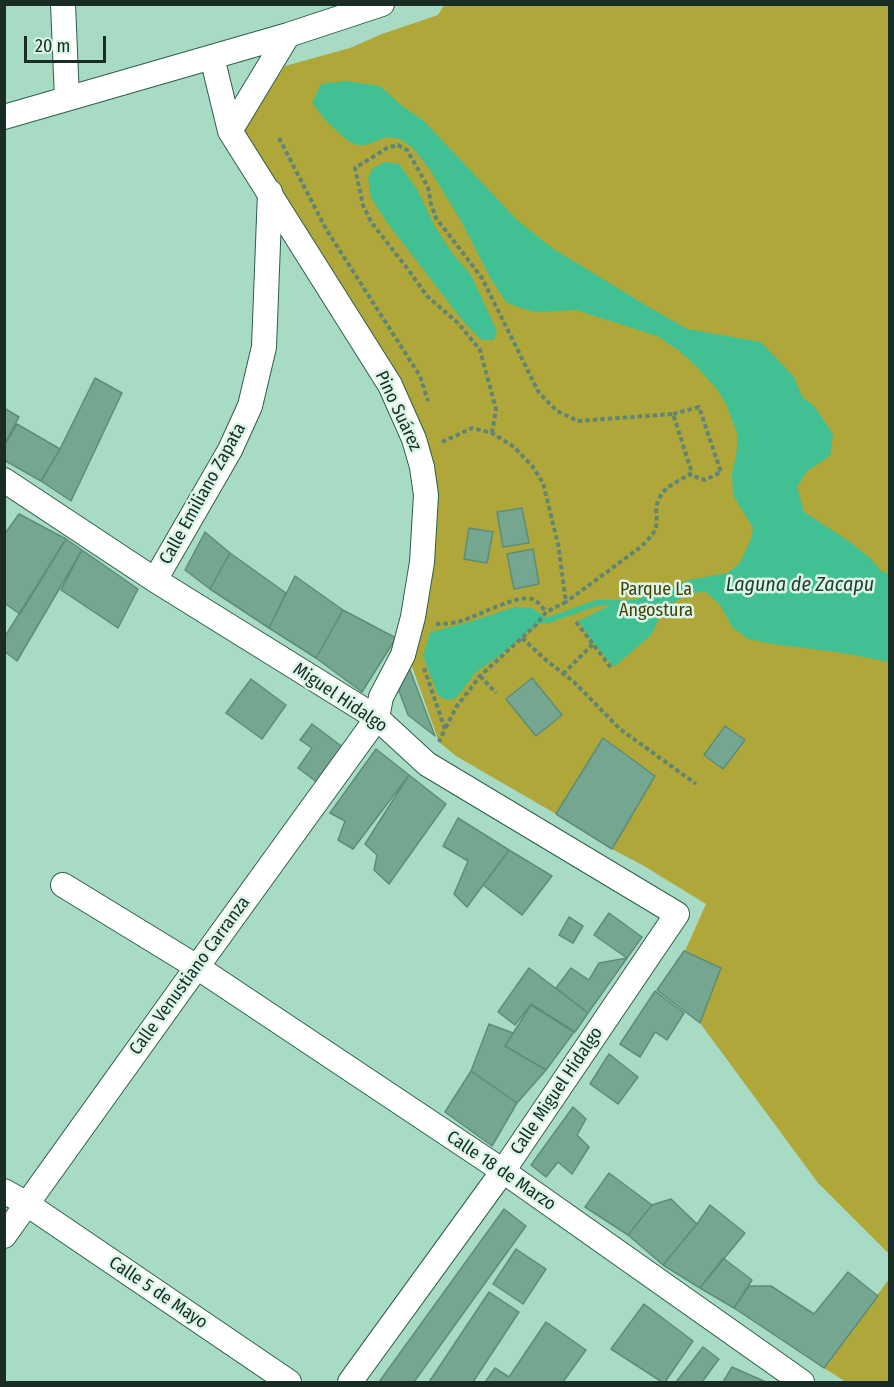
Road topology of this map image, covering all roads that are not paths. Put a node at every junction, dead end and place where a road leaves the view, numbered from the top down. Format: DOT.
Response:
graph roads {
  1 [pos="63,4"];
  2 [pos="382,4"];
  3 [pos="348,10"];
  4 [pos="288,35"];
  5 [pos="212,57"];
  6 [pos="67,99"];
  7 [pos="4,117"];
  8 [pos="230,131"];
  9 [pos="270,192"];
  10 [pos="4,480"];
  11 [pos="155,580"];
  12 [pos="377,718"];
  13 [pos="63,885"];
  14 [pos="677,914"];
  15 [pos="196,967"];
  16 [pos="503,1171"];
  17 [pos="4,1191"];
  18 [pos="27,1204"];
  19 [pos="4,1236"];
  20 [pos="289,1383"];
  21 [pos="350,1383"];
  22 [pos="802,1383"];
  1 -- 6 [label="street"];
  2 -- 3 [label="street"];
  3 -- 4 [label="street"];
  4 -- 5 [label="street"];
  4 -- 8 [label="street"];
  5 -- 6 [label="street"];
  5 -- 8 [label="street, Pino Suárez"];
  6 -- 7 [label="street"];
  8 -- 9 [label="street, Pino Suárez"];
  9 -- 11 [label="street, Calle Emiliano Zapata"];
  9 -- 12 [label="street, Pino Suárez"];
  10 -- 11 [label="street, Miguel Hidalgo"];
  11 -- 12 [label="street, Miguel Hidalgo"];
  12 -- 14 [label="street, Miguel Hidalgo"];
  12 -- 15 [label="street, Calle Venustiano Carranza"];
  13 -- 15 [label="street, Calle 18 de Marzo"];
  14 -- 16 [label="street, Calle Miguel Hidalgo"];
  15 -- 16 [label="street, Calle 18 de Marzo"];
  15 -- 18 [label="street, Calle Venustiano Carranza"];
  16 -- 21 [label="street, Calle Miguel Hidalgo"];
  16 -- 22 [label="street, Calle 18 de Marzo"];
  17 -- 18 [label="street, Calle 5 de Mayo"];
  18 -- 19 [label="street, Calle Venustiano Carranza"];
  18 -- 20 [label="street, Calle 5 de Mayo"];
}
